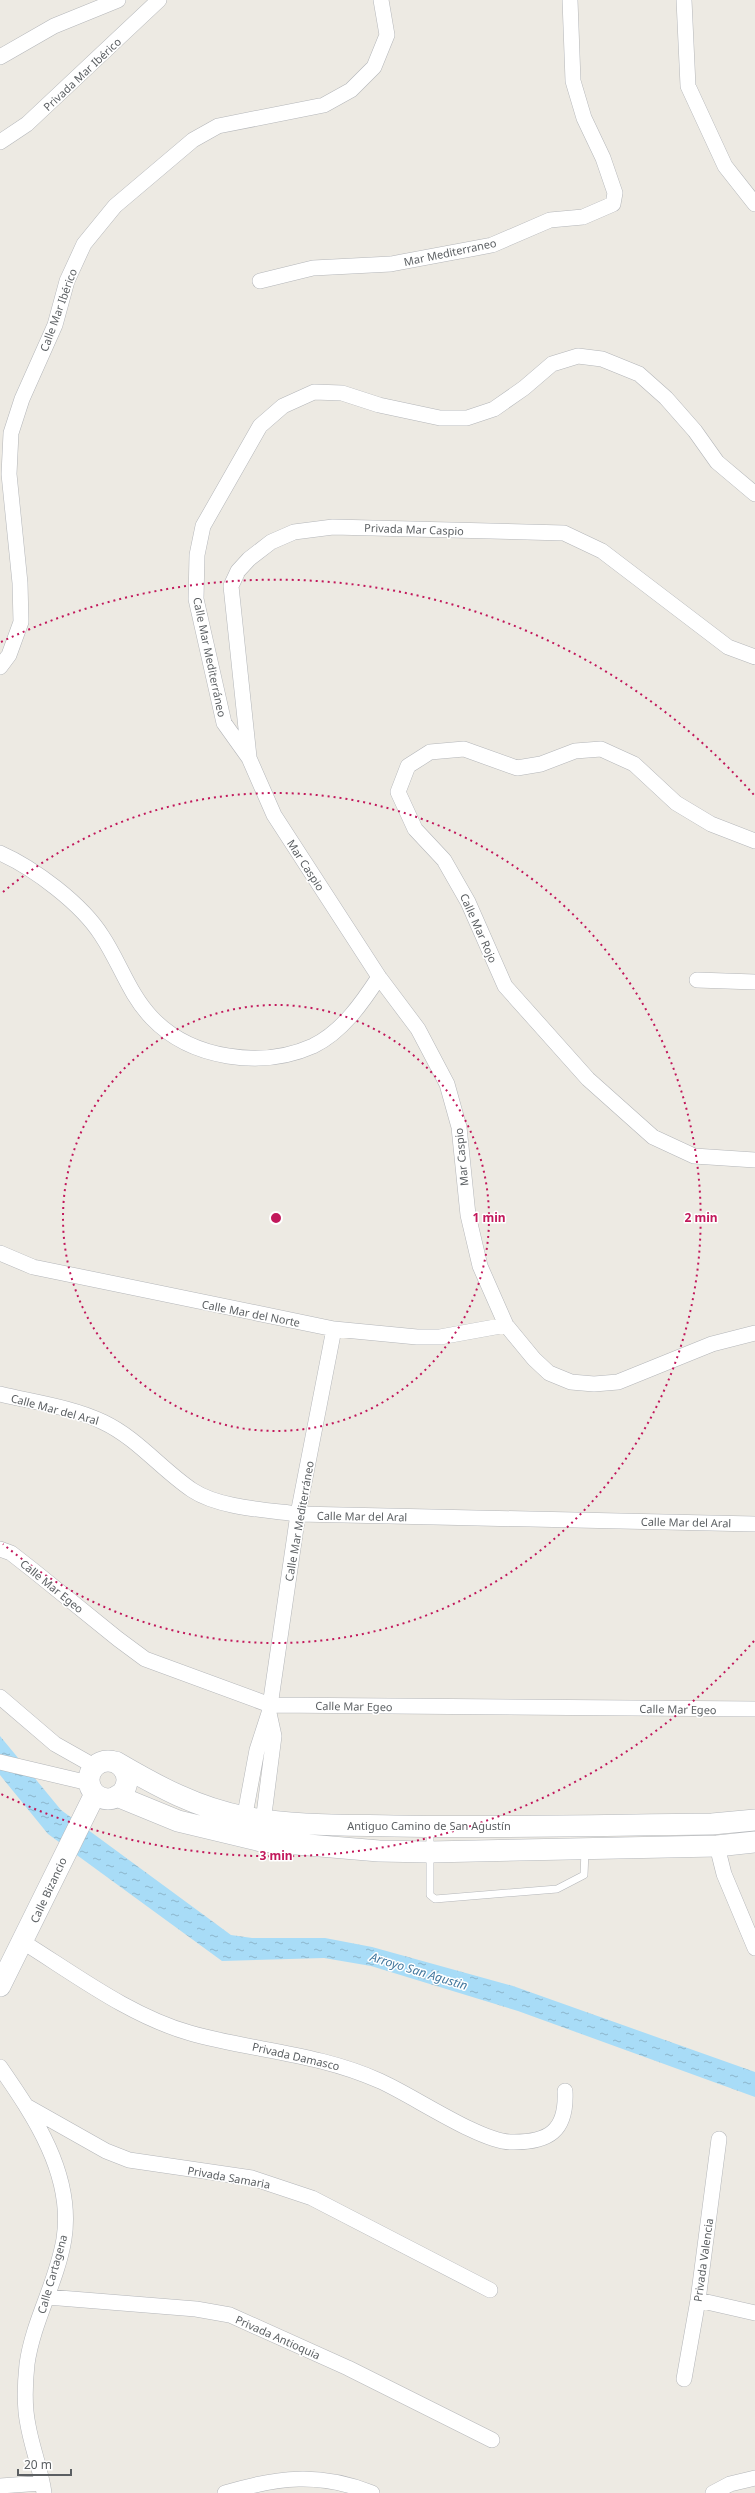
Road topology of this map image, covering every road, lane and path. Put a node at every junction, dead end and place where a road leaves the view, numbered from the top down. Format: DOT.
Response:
graph roads {
  1 [pos="118,0"];
  2 [pos="159,0"];
  3 [pos="382,0"];
  4 [pos="570,0"];
  5 [pos="684,0"];
  6 [pos="0,57"];
  7 [pos="0,142"];
  8 [pos="755,204"];
  9 [pos="260,281"];
  10 [pos="755,494"];
  11 [pos="755,657"];
  12 [pos="0,667"];
  13 [pos="249,758"];
  14 [pos="755,841"];
  15 [pos="0,853"];
  16 [pos="379,977"];
  17 [pos="697,980"];
  18 [pos="755,982"];
  19 [pos="755,1160"];
  20 [pos="0,1252"];
  21 [pos="506,1325"];
  22 [pos="334,1329"];
  23 [pos="755,1333"];
  24 [pos="0,1394"];
  25 [pos="298,1514"];
  26 [pos="755,1524"];
  27 [pos="0,1549"];
  28 [pos="0,1696"];
  29 [pos="269,1709"];
  30 [pos="755,1710"];
  31 [pos="0,1762"];
  32 [pos="116,1762"];
  33 [pos="93,1781"];
  34 [pos="117,1796"];
  35 [pos="755,1820"];
  36 [pos="430,1827"];
  37 [pos="252,1829"];
  38 [pos="755,1842"];
  39 [pos="717,1846"];
  40 [pos="585,1848"];
  41 [pos="430,1852"];
  42 [pos="23,1942"];
  43 [pos="755,1948"];
  44 [pos="0,1986"];
  45 [pos="0,2067"];
  46 [pos="565,2091"];
  47 [pos="28,2107"];
  48 [pos="719,2139"];
  49 [pos="490,2290"];
  50 [pos="47,2297"];
  51 [pos="698,2300"];
  52 [pos="755,2314"];
  53 [pos="684,2379"];
  54 [pos="492,2440"];
  55 [pos="755,2478"];
  56 [pos="0,2486"];
  57 [pos="43,2488"];
  58 [pos="225,2493"];
  59 [pos="372,2493"];
  60 [pos="713,2493"];
  1 -- 6 [label="street"];
  2 -- 7 [label="street, Privada Mar Ibérico"];
  3 -- 12 [label="street, Calle Mar Ibérico"];
  4 -- 9 [label="street, Mar Mediterraneo"];
  5 -- 8 [label="street"];
  10 -- 13 [label="street, Calle Mar Mediterráneo"];
  11 -- 13 [label="street, Privada Mar Caspio"];
  13 -- 16 [label="street, Mar Caspio"];
  14 -- 19 [label="street, Calle Mar Rojo"];
  15 -- 16 [label="street"];
  16 -- 21 [label="street, Mar Caspio"];
  17 -- 18 [label="street"];
  20 -- 22 [label="street, Calle Mar del Norte"];
  21 -- 22 [label="street, Calle Mar del Norte"];
  21 -- 23 [label="street, Mar Caspio"];
  22 -- 25 [label="street, Calle Mar Mediterráneo"];
  24 -- 25 [label="street, Calle Mar del Aral"];
  25 -- 26 [label="street, Calle Mar del Aral"];
  25 -- 29 [label="street, Calle Mar Mediterráneo"];
  27 -- 29 [label="street, Calle Mar Egeo"];
  28 -- 33 [label="street"];
  29 -- 30 [label="street, Calle Mar Egeo"];
  29 -- 37 [label="street, Calle Mar Mediterráneo"];
  31 -- 33 [label="street"];
  32 -- 33 [label="street"];
  32 -- 34 [label="street"];
  32 -- 37 [label="street, Antiguo Camino de San Agustín"];
  33 -- 34 [label="street"];
  33 -- 42 [label="street, Calle Bizancio"];
  34 -- 37 [label="street, Antiguo Camino de San Agustín"];
  35 -- 36 [label="street, Antiguo Camino de San Agustín"];
  36 -- 37 [label="street, Antiguo Camino de San Agustín"];
  36 -- 41 [label="lane"];
  37 -- 41 [label="street, Antiguo Camino de San Agustín"];
  38 -- 39 [label="street, Antiguo Camino de San Agustín"];
  39 -- 40 [label="street, Antiguo Camino de San Agustín"];
  39 -- 43 [label="street"];
  40 -- 41 [label="street, Antiguo Camino de San Agustín"];
  40 -- 41 [label="lane"];
  42 -- 44 [label="street, Calle Bizancio"];
  42 -- 46 [label="street, Privada Damasco"];
  45 -- 47 [label="street, Calle Cartagena"];
  47 -- 49 [label="street, Privada Samaria"];
  47 -- 50 [label="street, Calle Cartagena"];
  48 -- 51 [label="street, Privada Valencia"];
  50 -- 54 [label="street, Privada Antioquia"];
  50 -- 57 [label="street, Calle Cartagena"];
  51 -- 52 [label="street"];
  51 -- 53 [label="street, Privada Valencia"];
  55 -- 60 [label="street"];
  56 -- 57 [label="street"];
  58 -- 59 [label="street"];
}
